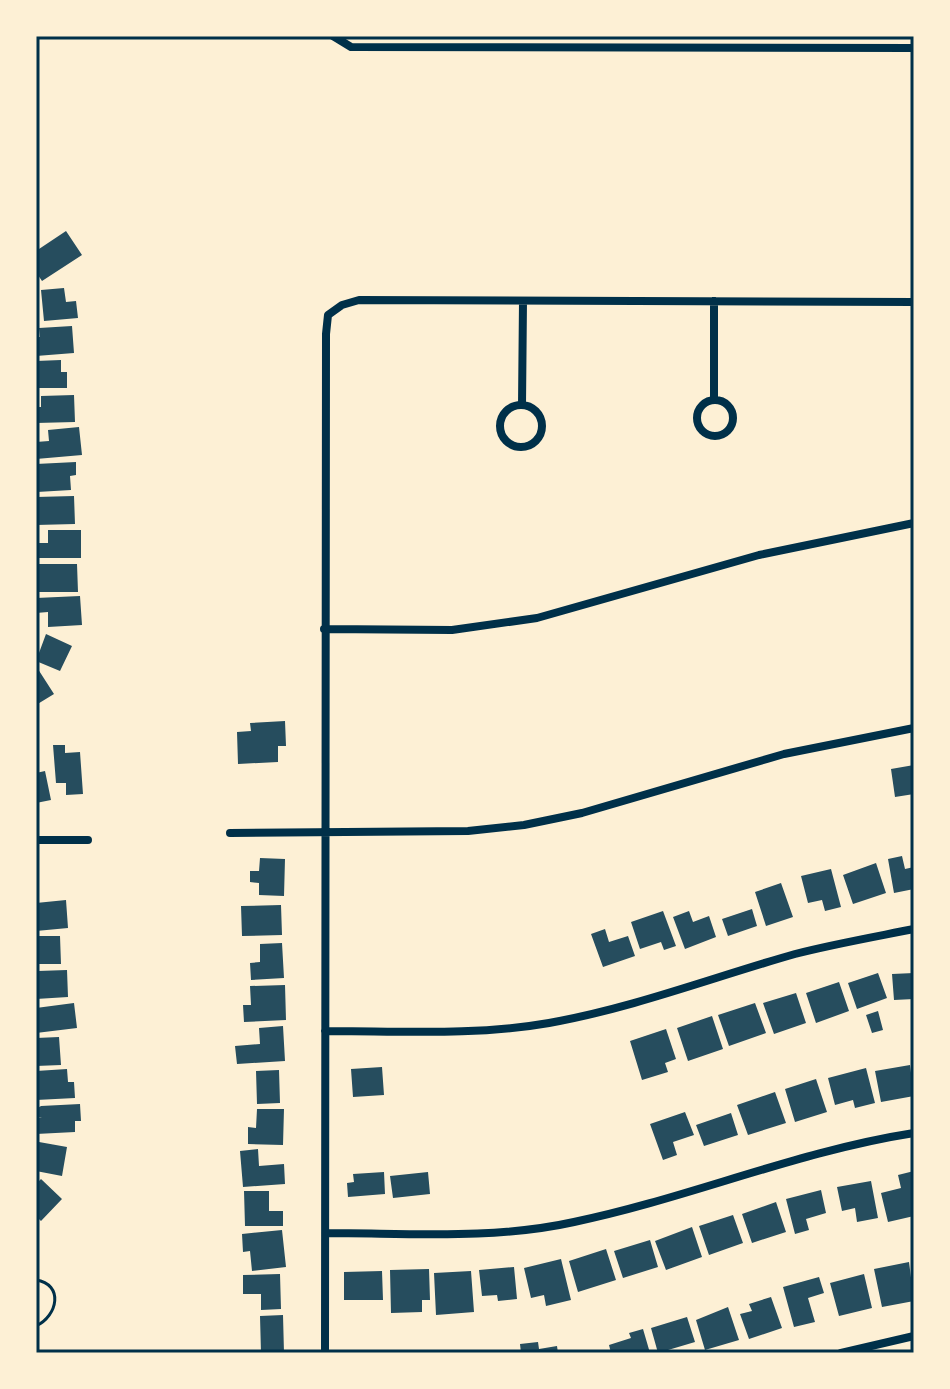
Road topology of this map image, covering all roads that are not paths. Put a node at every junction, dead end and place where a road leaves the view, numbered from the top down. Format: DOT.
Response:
graph roads {
  1 [pos="333,36"];
  2 [pos="914,48"];
  3 [pos="523,301"];
  4 [pos="714,301"];
  5 [pos="914,302"];
  6 [pos="714,400"];
  7 [pos="522,405"];
  8 [pos="914,523"];
  9 [pos="324,629"];
  10 [pos="914,728"];
  11 [pos="325,832"];
  12 [pos="230,833"];
  13 [pos="36,840"];
  14 [pos="88,840"];
  15 [pos="914,929"];
  16 [pos="325,1031"];
  17 [pos="914,1133"];
  18 [pos="326,1233"];
  19 [pos="914,1336"];
  20 [pos="325,1353"];
  21 [pos="841,1353"];
  1 -- 2 [label="street"];
  3 -- 4 [label="street"];
  3 -- 7 [label="street"];
  3 -- 9 [label="street"];
  4 -- 5 [label="street"];
  4 -- 6 [label="street"];
  6 -- 6 [label="street"];
  7 -- 7 [label="street"];
  8 -- 9 [label="street"];
  9 -- 11 [label="street"];
  10 -- 11 [label="street"];
  11 -- 12 [label="street"];
  11 -- 16 [label="street"];
  13 -- 14 [label="street"];
  15 -- 16 [label="street"];
  16 -- 18 [label="street"];
  17 -- 18 [label="street"];
  18 -- 20 [label="street"];
  19 -- 21 [label="street"];
}
